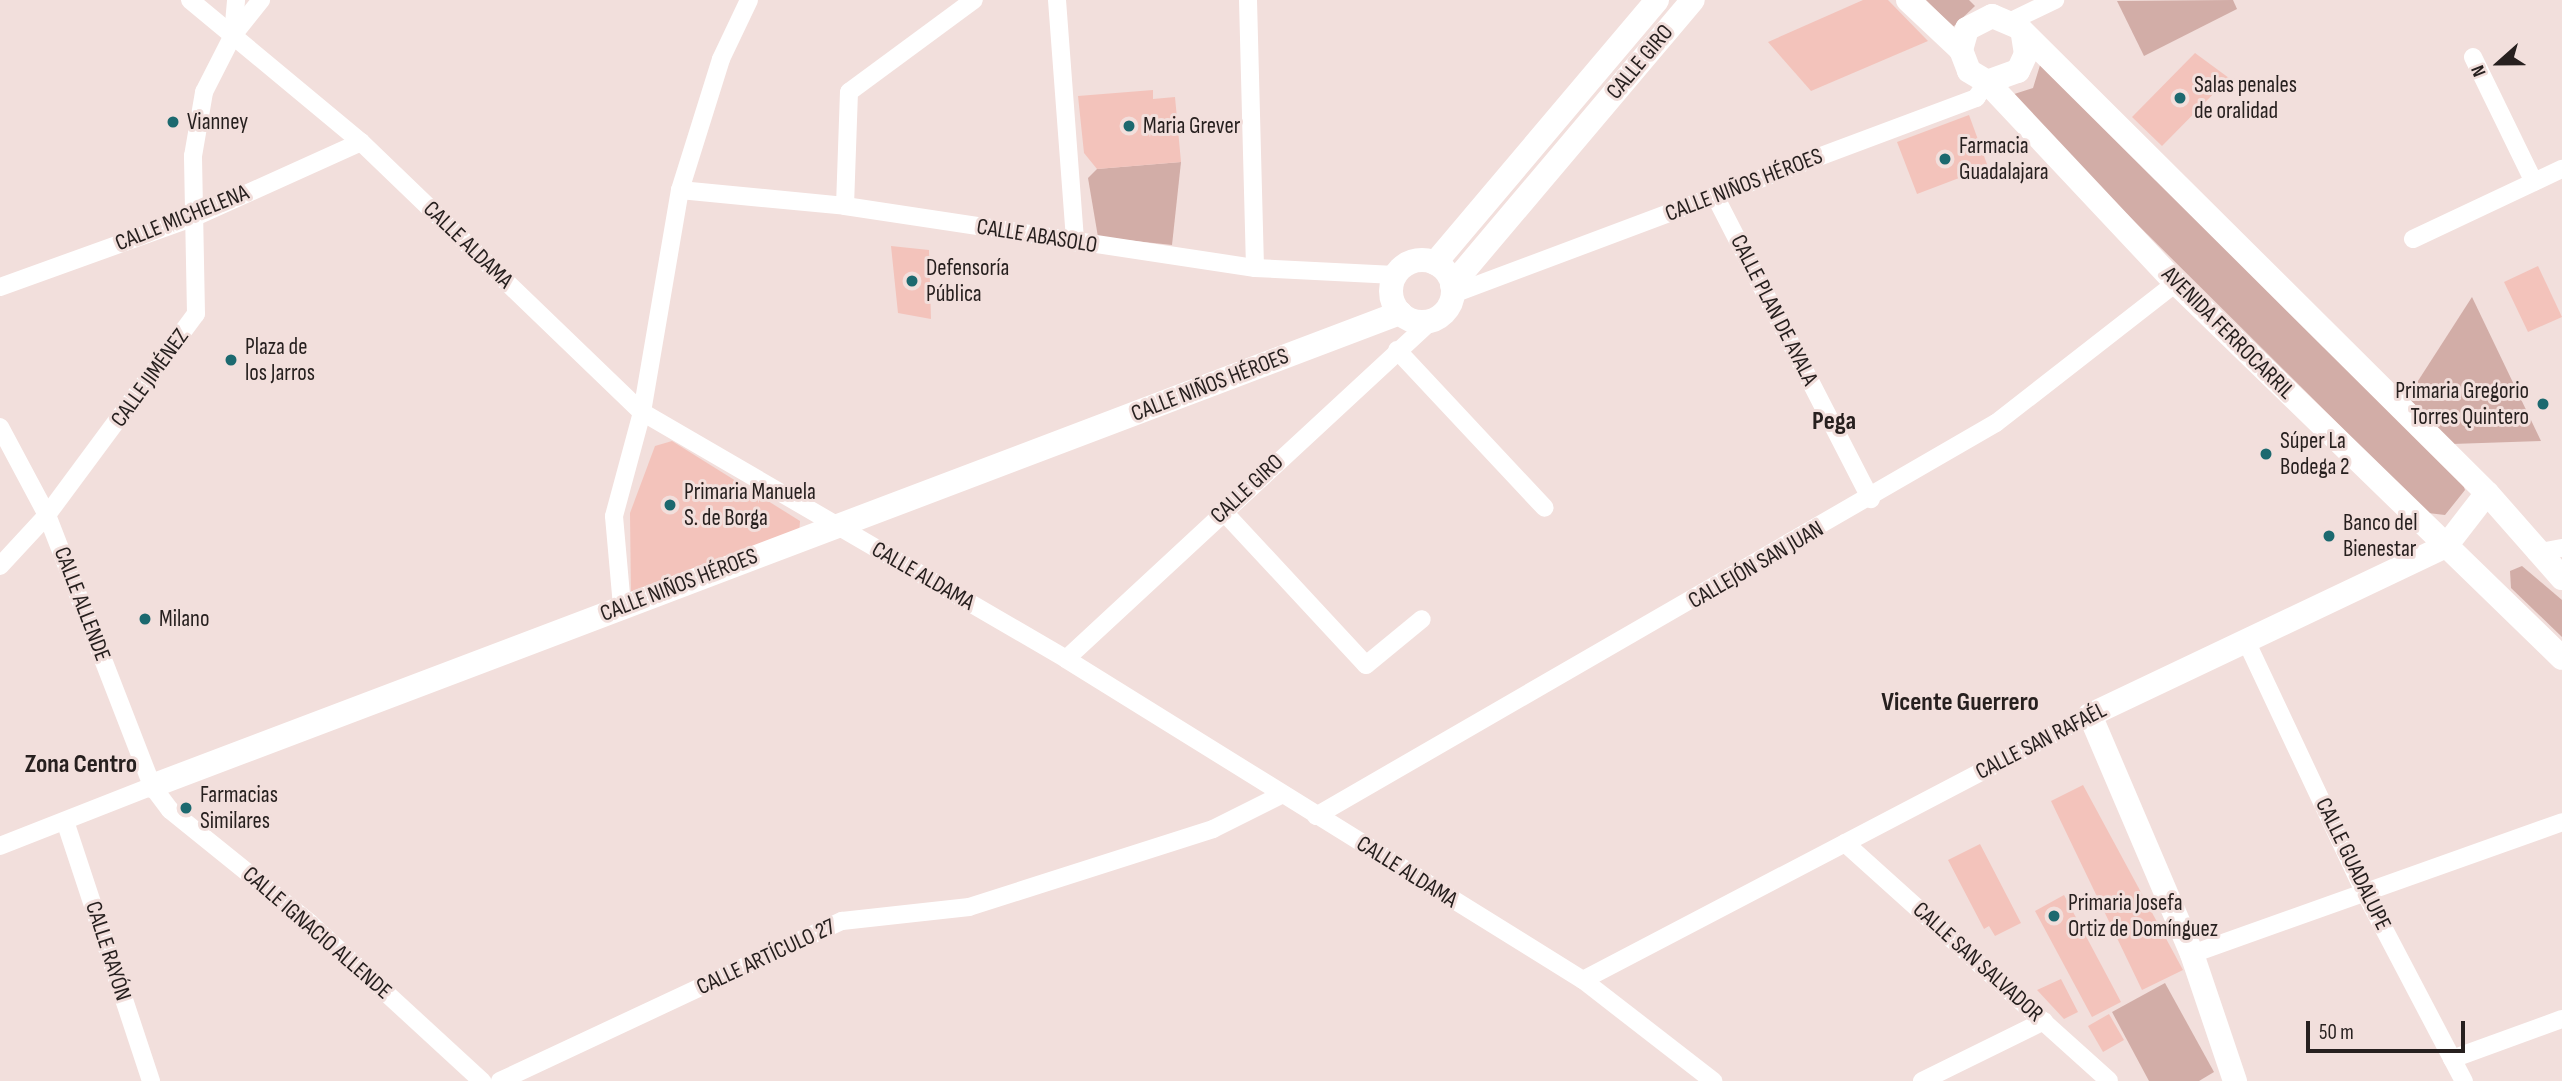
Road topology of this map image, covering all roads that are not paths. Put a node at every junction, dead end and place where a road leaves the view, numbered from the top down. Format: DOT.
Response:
graph roads {
  1 [pos="190,0"];
  2 [pos="236,0"];
  3 [pos="261,0"];
  4 [pos="749,0"];
  5 [pos="974,0"];
  6 [pos="1057,0"];
  7 [pos="1248,0"];
  8 [pos="1657,0"];
  9 [pos="1693,0"];
  10 [pos="1908,0"];
  11 [pos="2055,0"];
  12 [pos="2005,18"];
  13 [pos="233,35"];
  14 [pos="1961,50"];
  15 [pos="2473,57"];
  16 [pos="1987,82"];
  17 [pos="361,142"];
  18 [pos="2562,169"];
  19 [pos="2534,183"];
  20 [pos="680,190"];
  21 [pos="1716,196"];
  22 [pos="845,206"];
  23 [pos="197,216"];
  24 [pos="2413,239"];
  25 [pos="1075,242"];
  26 [pos="1435,263"];
  27 [pos="1255,268"];
  28 [pos="1395,275"];
  29 [pos="2176,283"];
  30 [pos="0,287"];
  31 [pos="1453,289"];
  32 [pos="1399,313"];
  33 [pos="1430,322"];
  34 [pos="1397,350"];
  35 [pos="642,412"];
  36 [pos="0,427"];
  37 [pos="2487,493"];
  38 [pos="1871,499"];
  39 [pos="1545,508"];
  40 [pos="1223,511"];
  41 [pos="47,516"];
  42 [pos="836,525"];
  43 [pos="2446,546"];
  44 [pos="2562,548"];
  45 [pos="2536,553"];
  46 [pos="0,566"];
  47 [pos="2562,578"];
  48 [pos="622,606"];
  49 [pos="1422,619"];
  50 [pos="2248,645"];
  51 [pos="2562,658"];
  52 [pos="1066,659"];
  53 [pos="2090,715"];
  54 [pos="152,786"];
  55 [pos="1281,795"];
  56 [pos="1316,816"];
  57 [pos="65,821"];
  58 [pos="2562,823"];
  59 [pos="1845,843"];
  60 [pos="0,846"];
  61 [pos="2363,889"];
  62 [pos="2192,954"];
  63 [pos="1583,980"];
  64 [pos="2562,1019"];
  65 [pos="2044,1021"];
  66 [pos="2452,1059"];
  67 [pos="151,1081"];
  68 [pos="482,1081"];
  69 [pos="500,1081"];
  70 [pos="1713,1081"];
  71 [pos="1922,1081"];
  72 [pos="2109,1081"];
  73 [pos="2235,1081"];
  74 [pos="2464,1081"];
  1 -- 13 [label="street, CALLE ALDAMA"];
  2 -- 13 [label="street, CALLE JIMÉNEZ"];
  3 -- 13 [label="street, CALLE JIMÉNEZ"];
  4 -- 20 [label="street"];
  5 -- 22 [label="street"];
  6 -- 25 [label="street"];
  7 -- 27 [label="street"];
  8 -- 26 [label="street, CALLE GIRO"];
  9 -- 31 [label="street, CALLE GIRO"];
  10 -- 14 [label="street, AVENIDA FERROCARRIL"];
  11 -- 12 [label="street"];
  12 -- 14 [label="street"];
  12 -- 16 [label="street"];
  12 -- 37 [label="street"];
  13 -- 17 [label="street, CALLE ALDAMA"];
  13 -- 23 [label="street, CALLE JIMÉNEZ"];
  14 -- 16 [label="street, AVENIDA FERROCARRIL"];
  15 -- 19 [label="street"];
  16 -- 21 [label="street, CALLE NIÑOS HÉROES"];
  16 -- 29 [label="street, AVENIDA FERROCARRIL"];
  17 -- 23 [label="street, CALLE MICHELENA"];
  17 -- 35 [label="street, CALLE ALDAMA"];
  18 -- 19 [label="street"];
  19 -- 24 [label="street"];
  20 -- 22 [label="street, CALLE ABASOLO"];
  20 -- 35 [label="street"];
  21 -- 31 [label="street, CALLE NIÑOS HÉROES"];
  21 -- 38 [label="street, CALLE PLAN DE AYALA"];
  22 -- 25 [label="street, CALLE ABASOLO"];
  23 -- 30 [label="street, CALLE MICHELENA"];
  23 -- 41 [label="street, CALLE JIMÉNEZ"];
  25 -- 27 [label="street, CALLE ABASOLO"];
  26 -- 28 [label="street"];
  26 -- 31 [label="street"];
  27 -- 28 [label="street, CALLE ABASOLO"];
  28 -- 32 [label="street"];
  29 -- 38 [label="street, CALLEJÓN SAN JUAN"];
  29 -- 43 [label="street, AVENIDA FERROCARRIL"];
  31 -- 33 [label="street"];
  32 -- 33 [label="street"];
  32 -- 42 [label="street, CALLE NIÑOS HÉROES"];
  33 -- 34 [label="street, CALLE GIRO"];
  34 -- 39 [label="street"];
  34 -- 40 [label="street, CALLE GIRO"];
  35 -- 42 [label="street, CALLE ALDAMA"];
  35 -- 48 [label="street"];
  36 -- 41 [label="street, CALLE ALLENDE"];
  37 -- 43 [label="street, CALLE SAN RAFAÉL"];
  37 -- 45 [label="street"];
  38 -- 56 [label="street, CALLEJÓN SAN JUAN"];
  40 -- 49 [label="street"];
  40 -- 52 [label="street, CALLE GIRO"];
  41 -- 46 [label="street, CALLE JIMÉNEZ"];
  41 -- 54 [label="street, CALLE ALLENDE"];
  42 -- 48 [label="street, CALLE NIÑOS HÉROES"];
  42 -- 52 [label="street, CALLE ALDAMA"];
  43 -- 50 [label="street, CALLE SAN RAFAÉL"];
  43 -- 51 [label="street, AVENIDA FERROCARRIL"];
  44 -- 45 [label="street"];
  45 -- 47 [label="street"];
  48 -- 54 [label="street, CALLE NIÑOS HÉROES"];
  50 -- 53 [label="street, CALLE SAN RAFAÉL"];
  50 -- 61 [label="street, CALLE GUADALUPE"];
  52 -- 55 [label="street, CALLE ALDAMA"];
  53 -- 59 [label="street, CALLE SAN RAFAÉL"];
  53 -- 62 [label="street"];
  54 -- 57 [label="street, CALLE NIÑOS HÉROES"];
  54 -- 68 [label="street, CALLE IGNACIO ALLENDE"];
  55 -- 56 [label="street, CALLE ALDAMA"];
  55 -- 69 [label="street, CALLE ARTÍCULO 27"];
  56 -- 63 [label="street, CALLE ALDAMA"];
  57 -- 60 [label="street, CALLE NIÑOS HÉROES"];
  57 -- 67 [label="street, CALLE RAYÓN"];
  58 -- 61 [label="street"];
  59 -- 63 [label="street, CALLE SAN RAFAÉL"];
  59 -- 65 [label="street, CALLE SAN SALVADOR"];
  61 -- 62 [label="street"];
  61 -- 66 [label="street, CALLE GUADALUPE"];
  62 -- 73 [label="street"];
  63 -- 70 [label="street, CALLE ALDAMA"];
  64 -- 66 [label="street"];
  65 -- 71 [label="street"];
  65 -- 72 [label="street, CALLE SAN SALVADOR"];
  66 -- 74 [label="street, CALLE GUADALUPE"];
}
